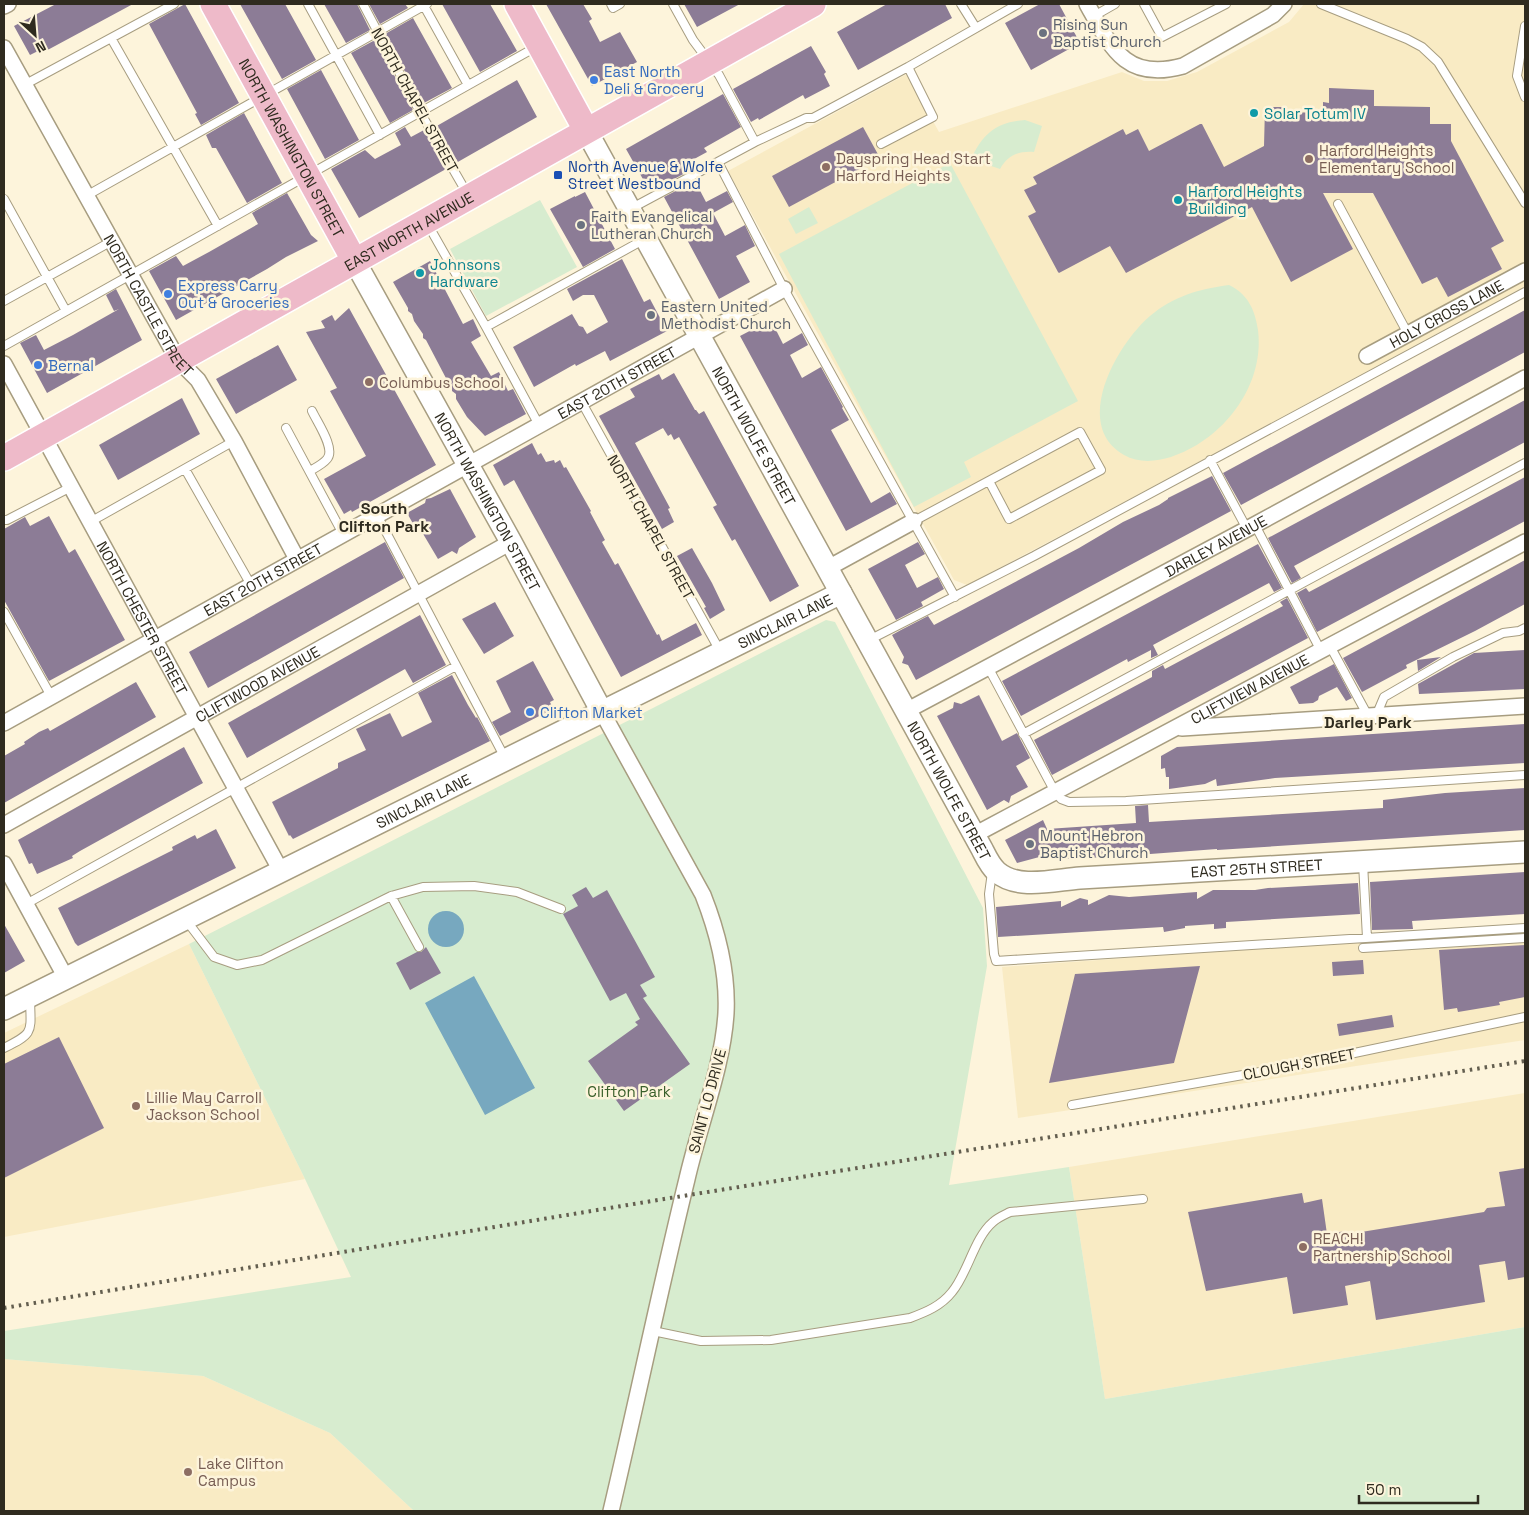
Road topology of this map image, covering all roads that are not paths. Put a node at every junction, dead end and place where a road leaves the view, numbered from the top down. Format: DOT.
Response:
graph roads {
  1 [pos="8,4"];
  2 [pos="174,4"];
  3 [pos="213,4"];
  4 [pos="308,4"];
  5 [pos="363,4"];
  6 [pos="425,4"];
  7 [pos="517,4"];
  8 [pos="611,4"];
  9 [pos="620,4"];
  10 [pos="673,4"];
  11 [pos="812,4"];
  12 [pos="961,4"];
  13 [pos="1018,4"];
  14 [pos="1115,4"];
  15 [pos="1144,4"];
  16 [pos="1226,4"];
  17 [pos="1284,4"];
  18 [pos="1321,4"];
  19 [pos="4,6"];
  20 [pos="1091,10"];
  21 [pos="1525,26"];
  22 [pos="976,28"];
  23 [pos="378,32"];
  24 [pos="111,38"];
  25 [pos="540,45"];
  26 [pos="4,48"];
  27 [pos="336,55"];
  28 [pos="708,62"];
  29 [pos="908,67"];
  30 [pos="468,85"];
  31 [pos="24,86"];
  32 [pos="264,96"];
  33 [pos="1525,97"];
  34 [pos="420,112"];
  35 [pos="586,130"];
  36 [pos="380,135"];
  37 [pos="755,142"];
  38 [pos="880,144"];
  39 [pos="173,147"];
  40 [pos="718,162"];
  41 [pos="308,175"];
  42 [pos="86,196"];
  43 [pos="469,196"];
  44 [pos="4,199"];
  45 [pos="1525,203"];
  46 [pos="1338,204"];
  47 [pos="630,209"];
  48 [pos="425,221"];
  49 [pos="218,226"];
  50 [pos="646,238"];
  51 [pos="112,241"];
  52 [pos="354,260"];
  53 [pos="1525,271"];
  54 [pos="131,275"];
  55 [pos="47,277"];
  56 [pos="784,289"];
  57 [pos="1525,292"];
  58 [pos="4,301"];
  59 [pos="66,311"];
  60 [pos="486,327"];
  61 [pos="1408,334"];
  62 [pos="700,336"];
  63 [pos="4,346"];
  64 [pos="1367,356"];
  65 [pos="178,360"];
  66 [pos="4,364"];
  67 [pos="1525,378"];
  68 [pos="582,401"];
  69 [pos="312,411"];
  70 [pos="539,425"];
  71 [pos="286,428"];
  72 [pos="43,436"];
  73 [pos="234,441"];
  74 [pos="4,458"];
  75 [pos="1210,460"];
  76 [pos="1525,463"];
  77 [pos="468,464"];
  78 [pos="185,469"];
  79 [pos="310,471"];
  80 [pos="989,481"];
  81 [pos="71,487"];
  82 [pos="377,515"];
  83 [pos="4,520"];
  84 [pos="914,521"];
  85 [pos="90,522"];
  86 [pos="1251,527"];
  87 [pos="344,534"];
  88 [pos="511,542"];
  89 [pos="1525,542"];
  90 [pos="298,559"];
  91 [pos="828,568"];
  92 [pos="251,585"];
  93 [pos="1289,590"];
  94 [pos="841,593"];
  95 [pos="418,594"];
  96 [pos="955,597"];
  97 [pos="4,612"];
  98 [pos="1523,630"];
  99 [pos="875,637"];
  100 [pos="154,639"];
  101 [pos="1326,648"];
  102 [pos="721,653"];
  103 [pos="456,666"];
  104 [pos="988,667"];
  105 [pos="51,696"];
  106 [pos="1525,706"];
  107 [pos="906,711"];
  108 [pos="602,712"];
  109 [pos="1372,716"];
  110 [pos="197,717"];
  111 [pos="4,722"];
  112 [pos="1175,728"];
  113 [pos="1023,734"];
  114 [pos="506,760"];
  115 [pos="1525,776"];
  116 [pos="235,788"];
  117 [pos="1055,792"];
  118 [pos="4,826"];
  119 [pos="974,835"];
  120 [pos="1525,852"];
  121 [pos="1363,862"];
  122 [pos="4,864"];
  123 [pos="992,868"];
  124 [pos="281,871"];
  125 [pos="391,896"];
  126 [pos="26,904"];
  127 [pos="560,909"];
  128 [pos="185,919"];
  129 [pos="1525,928"];
  130 [pos="1367,938"];
  131 [pos="1525,938"];
  132 [pos="419,947"];
  133 [pos="1363,948"];
  134 [pos="66,978"];
  135 [pos="30,996"];
  136 [pos="4,1009"];
  137 [pos="1525,1017"];
  138 [pos="4,1048"];
  139 [pos="1072,1105"];
  140 [pos="1143,1199"];
  141 [pos="652,1331"];
  142 [pos="611,1511"];
  1 -- 19 [label="street"];
  2 -- 24 [label="lane"];
  3 -- 32 [label="main road, NORTH WASHINGTON STREET"];
  4 -- 27 [label="lane"];
  5 -- 23 [label="lane, NORTH CHAPEL STREET"];
  6 -- 23 [label="lane"];
  6 -- 30 [label="lane"];
  7 -- 25 [label="main road, NORTH WOLFE STREET"];
  8 -- 9 [label="lane"];
  10 -- 28 [label="lane"];
  11 -- 28 [label="main road, EAST NORTH AVENUE"];
  12 -- 22 [label="lane"];
  13 -- 22 [label="lane"];
  14 -- 20 [label="lane"];
  15 -- 16 [label="lane"];
  17 -- 20 [label="street"];
  18 -- 45 [label="lane"];
  21 -- 33 [label="lane"];
  22 -- 29 [label="lane"];
  23 -- 27 [label="lane"];
  23 -- 34 [label="lane, NORTH CHAPEL STREET"];
  24 -- 31 [label="lane"];
  24 -- 39 [label="lane"];
  25 -- 30 [label="lane"];
  25 -- 35 [label="main road, NORTH WOLFE STREET"];
  26 -- 31 [label="street, NORTH CASTLE STREET"];
  27 -- 32 [label="lane"];
  27 -- 36 [label="lane"];
  28 -- 35 [label="main road, EAST NORTH AVENUE"];
  28 -- 37 [label="lane"];
  29 -- 37 [label="lane"];
  29 -- 38 [label="lane"];
  30 -- 34 [label="lane"];
  31 -- 42 [label="street, NORTH CASTLE STREET"];
  32 -- 39 [label="lane"];
  32 -- 41 [label="main road, NORTH WASHINGTON STREET"];
  34 -- 36 [label="lane"];
  34 -- 43 [label="lane, NORTH CHAPEL STREET"];
  35 -- 43 [label="main road, EAST NORTH AVENUE"];
  35 -- 47 [label="main road, NORTH WOLFE STREET"];
  36 -- 41 [label="lane"];
  37 -- 40 [label="lane"];
  39 -- 42 [label="lane"];
  39 -- 49 [label="lane"];
  40 -- 47 [label="lane"];
  40 -- 56 [label="lane"];
  41 -- 49 [label="lane"];
  41 -- 52 [label="main road, NORTH WASHINGTON STREET"];
  42 -- 51 [label="street, NORTH CASTLE STREET"];
  43 -- 48 [label="main road, EAST NORTH AVENUE"];
  44 -- 55 [label="lane"];
  46 -- 61 [label="lane"];
  47 -- 50 [label="main road, NORTH WOLFE STREET"];
  48 -- 52 [label="main road, EAST NORTH AVENUE"];
  48 -- 60 [label="lane"];
  49 -- 54 [label="lane"];
  50 -- 60 [label="lane"];
  50 -- 62 [label="main road, NORTH WOLFE STREET"];
  51 -- 54 [label="street, NORTH CASTLE STREET"];
  51 -- 55 [label="lane"];
  52 -- 65 [label="main road, EAST NORTH AVENUE"];
  52 -- 77 [label="main road, NORTH WASHINGTON STREET"];
  53 -- 61 [label="street, HOLY CROSS LANE"];
  54 -- 59 [label="lane"];
  54 -- 65 [label="street, NORTH CASTLE STREET"];
  55 -- 58 [label="lane"];
  55 -- 59 [label="lane"];
  56 -- 62 [label="street, EAST 20TH STREET"];
  56 -- 84 [label="lane"];
  57 -- 75 [label="lane"];
  59 -- 63 [label="lane"];
  60 -- 70 [label="lane"];
  61 -- 64 [label="street, HOLY CROSS LANE"];
  62 -- 68 [label="street, EAST 20TH STREET"];
  62 -- 91 [label="main road, NORTH WOLFE STREET"];
  65 -- 72 [label="main road, EAST NORTH AVENUE"];
  65 -- 73 [label="street, NORTH CASTLE STREET"];
  66 -- 72 [label="street, NORTH CHESTER STREET"];
  67 -- 86 [label="street, DARLEY AVENUE"];
  68 -- 70 [label="street, EAST 20TH STREET"];
  68 -- 102 [label="lane, NORTH CHAPEL STREET"];
  69 -- 79 [label="lane"];
  70 -- 77 [label="street, EAST 20TH STREET"];
  71 -- 79 [label="lane"];
  72 -- 74 [label="main road, EAST NORTH AVENUE"];
  72 -- 81 [label="street, NORTH CHESTER STREET"];
  73 -- 78 [label="lane"];
  73 -- 90 [label="street, NORTH CASTLE STREET"];
  75 -- 86 [label="lane"];
  75 -- 96 [label="lane"];
  76 -- 93 [label="lane"];
  77 -- 82 [label="street, EAST 20TH STREET"];
  77 -- 88 [label="main road, NORTH WASHINGTON STREET"];
  78 -- 85 [label="lane"];
  78 -- 92 [label="lane"];
  79 -- 87 [label="lane"];
  80 -- 80 [label="lane"];
  80 -- 84 [label="lane"];
  81 -- 83 [label="lane"];
  81 -- 85 [label="street, NORTH CHESTER STREET"];
  82 -- 87 [label="street, EAST 20TH STREET"];
  82 -- 95 [label="lane"];
  84 -- 91 [label="street, SINCLAIR LANE"];
  84 -- 96 [label="lane"];
  85 -- 100 [label="street, NORTH CHESTER STREET"];
  86 -- 93 [label="lane"];
  86 -- 104 [label="street, DARLEY AVENUE"];
  87 -- 90 [label="street, EAST 20TH STREET"];
  88 -- 95 [label="street, CLIFTWOOD AVENUE"];
  88 -- 108 [label="main road, NORTH WASHINGTON STREET"];
  89 -- 101 [label="street, CLIFTVIEW AVENUE"];
  90 -- 92 [label="street, EAST 20TH STREET"];
  91 -- 94 [label="main road, NORTH WOLFE STREET"];
  92 -- 100 [label="street, EAST 20TH STREET"];
  93 -- 101 [label="lane"];
  93 -- 113 [label="lane"];
  94 -- 99 [label="main road, NORTH WOLFE STREET"];
  94 -- 102 [label="main road, SINCLAIR LANE"];
  95 -- 103 [label="lane"];
  95 -- 110 [label="street, CLIFTWOOD AVENUE"];
  96 -- 99 [label="lane"];
  97 -- 105 [label="lane"];
  98 -- 109 [label="lane"];
  99 -- 107 [label="main road, NORTH WOLFE STREET"];
  100 -- 105 [label="street, EAST 20TH STREET"];
  100 -- 110 [label="street, NORTH CHESTER STREET"];
  101 -- 109 [label="lane"];
  101 -- 112 [label="street, CLIFTVIEW AVENUE"];
  102 -- 108 [label="main road, SINCLAIR LANE"];
  103 -- 114 [label="lane"];
  103 -- 116 [label="lane"];
  104 -- 107 [label="street, DARLEY AVENUE"];
  104 -- 113 [label="lane"];
  105 -- 111 [label="street, EAST 20TH STREET"];
  106 -- 109 [label="street"];
  107 -- 119 [label="main road, NORTH WOLFE STREET"];
  108 -- 114 [label="main road, SINCLAIR LANE"];
  108 -- 141 [label="street, SAINT LO DRIVE"];
  109 -- 112 [label="street"];
  110 -- 116 [label="street, NORTH CHESTER STREET"];
  110 -- 118 [label="street, CLIFTWOOD AVENUE"];
  112 -- 117 [label="street, CLIFTVIEW AVENUE"];
  113 -- 117 [label="lane"];
  114 -- 124 [label="main road, SINCLAIR LANE"];
  115 -- 117 [label="lane"];
  116 -- 124 [label="street, NORTH CHESTER STREET"];
  116 -- 126 [label="lane"];
  117 -- 119 [label="street, CLIFTVIEW AVENUE"];
  119 -- 123 [label="main road, NORTH WOLFE STREET"];
  120 -- 121 [label="main road, EAST 25TH STREET"];
  121 -- 123 [label="main road, EAST 25TH STREET"];
  121 -- 130 [label="lane"];
  122 -- 126 [label="street"];
  123 -- 130 [label="lane"];
  124 -- 128 [label="main road, SINCLAIR LANE"];
  125 -- 127 [label="lane"];
  125 -- 128 [label="lane"];
  125 -- 132 [label="lane"];
  126 -- 134 [label="street"];
  128 -- 134 [label="main road, SINCLAIR LANE"];
  129 -- 130 [label="lane"];
  131 -- 133 [label="lane"];
  134 -- 135 [label="main road, SINCLAIR LANE"];
  135 -- 136 [label="main road, SINCLAIR LANE"];
  135 -- 138 [label="lane"];
  137 -- 139 [label="lane, CLOUGH STREET"];
  140 -- 141 [label="lane"];
  141 -- 142 [label="street, SAINT LO DRIVE"];
}
